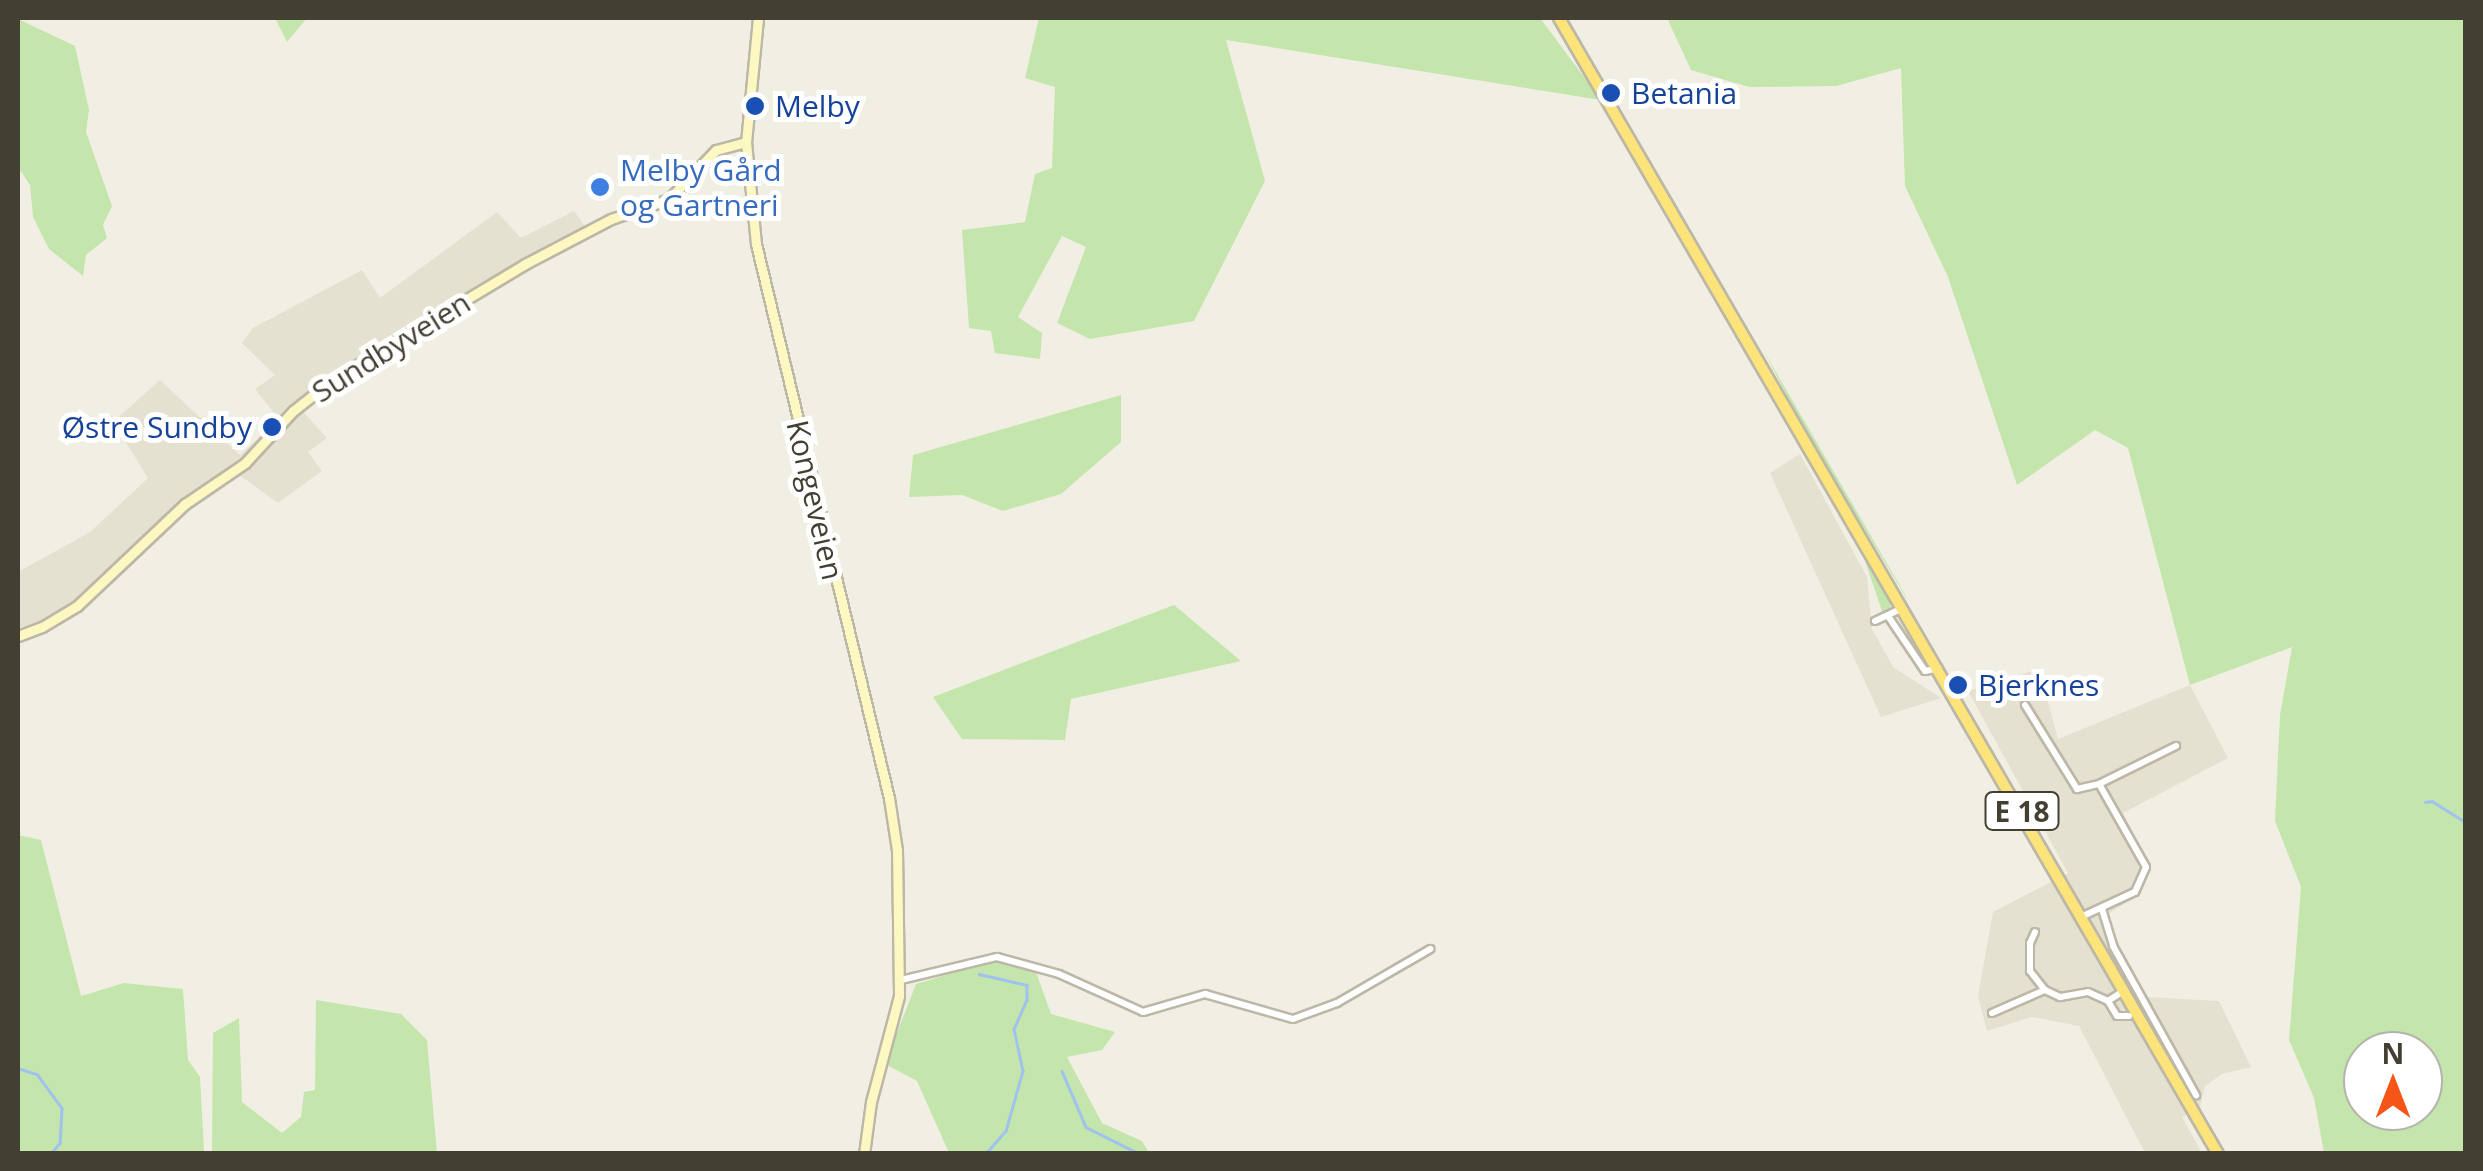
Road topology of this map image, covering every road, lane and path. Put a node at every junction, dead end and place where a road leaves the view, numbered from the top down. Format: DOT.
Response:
graph roads {
  1 [pos="758,18"];
  2 [pos="1558,18"];
  3 [pos="746,142"];
  4 [pos="1904,607"];
  5 [pos="1888,616"];
  6 [pos="1875,621"];
  7 [pos="18,636"];
  8 [pos="1939,668"];
  9 [pos="2025,706"];
  10 [pos="2176,746"];
  11 [pos="2100,784"];
  12 [pos="2102,909"];
  13 [pos="2083,916"];
  14 [pos="2035,932"];
  15 [pos="1430,949"];
  16 [pos="901,980"];
  17 [pos="2046,990"];
  18 [pos="2125,990"];
  19 [pos="2108,1000"];
  20 [pos="1992,1013"];
  21 [pos="2129,1016"];
  22 [pos="2196,1095"];
  23 [pos="864,1154"];
  24 [pos="2218,1154"];
  1 -- 3 [label="main road, Kongeveien"];
  2 -- 4 [label="highway, E 18"];
  3 -- 7 [label="main road, Sundbyveien"];
  3 -- 16 [label="main road, Kongeveien"];
  4 -- 5 [label="street"];
  4 -- 8 [label="highway, E 18"];
  5 -- 6 [label="street"];
  5 -- 8 [label="street"];
  8 -- 13 [label="highway, E 18"];
  9 -- 11 [label="street"];
  10 -- 11 [label="street"];
  11 -- 12 [label="street"];
  12 -- 13 [label="street"];
  12 -- 22 [label="street"];
  13 -- 18 [label="highway, E 18"];
  14 -- 17 [label="street"];
  15 -- 16 [label="street"];
  16 -- 23 [label="main road, Kongeveien"];
  17 -- 19 [label="street"];
  17 -- 20 [label="street"];
  18 -- 19 [label="street"];
  18 -- 24 [label="highway, E 18"];
  19 -- 21 [label="street"];
}
